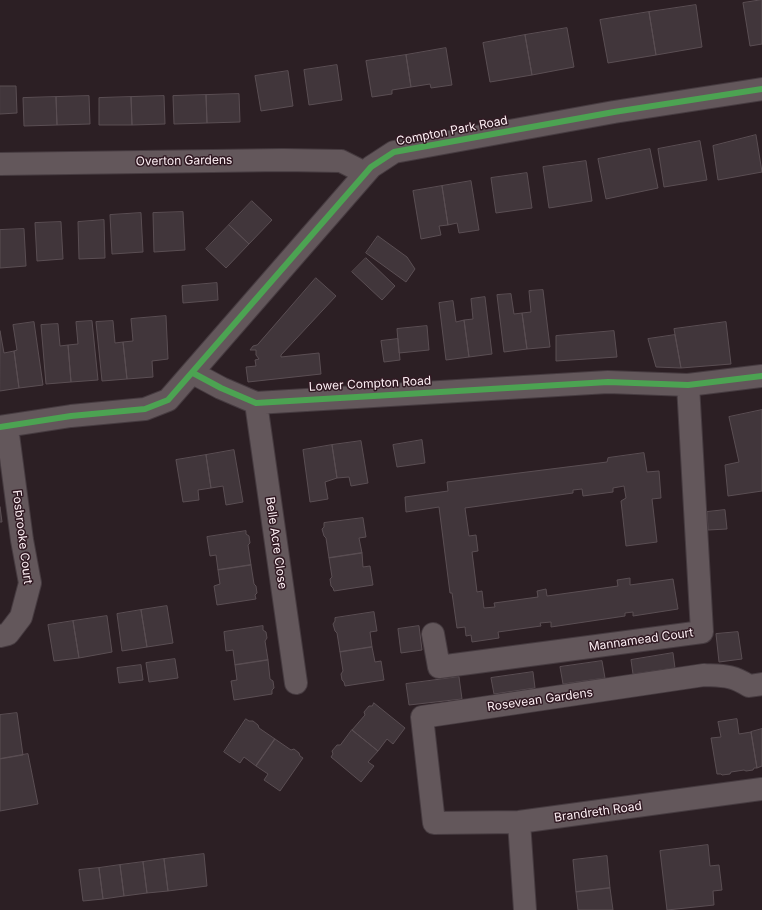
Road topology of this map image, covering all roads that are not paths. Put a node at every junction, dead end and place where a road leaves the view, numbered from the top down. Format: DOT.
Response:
graph roads {
  1 [pos="762,89"];
  2 [pos="0,164"];
  3 [pos="364,174"];
  4 [pos="193,373"];
  5 [pos="762,376"];
  6 [pos="688,384"];
  7 [pos="256,403"];
  8 [pos="4,427"];
  9 [pos="433,634"];
  10 [pos="0,636"];
  11 [pos="296,683"];
  12 [pos="762,684"];
  13 [pos="762,789"];
  14 [pos="519,822"];
  15 [pos="434,823"];
  16 [pos="525,910"];
  1 -- 3 [label="street, Compton Park Road"];
  2 -- 3 [label="street, Overton Gardens"];
  3 -- 4 [label="street, Compton Park Road"];
  4 -- 7 [label="street, Lower Compton Road"];
  4 -- 8 [label="street"];
  5 -- 6 [label="street, Lower Compton Road"];
  6 -- 7 [label="street, Lower Compton Road"];
  6 -- 9 [label="street, Mannamead Court"];
  7 -- 11 [label="street, Belle Acre Close"];
  8 -- 10 [label="street, Fosbrooke Court"];
  12 -- 15 [label="street, Rosevean Gardens"];
  13 -- 14 [label="street, Brandreth Road"];
  14 -- 15 [label="street, Brandreth Road"];
  14 -- 16 [label="street"];
}
